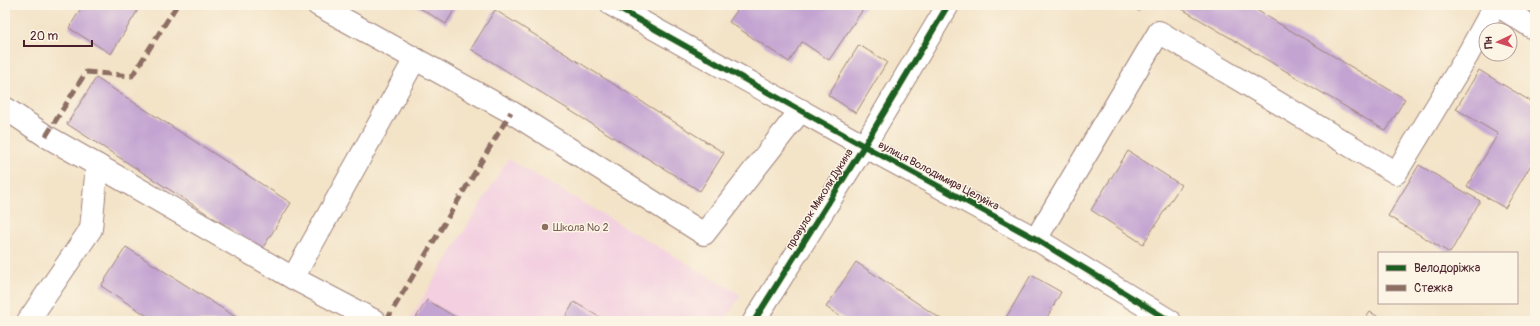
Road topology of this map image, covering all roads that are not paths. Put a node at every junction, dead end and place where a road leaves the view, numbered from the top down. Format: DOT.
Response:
graph roads {
  1 [pos="318,5"];
  2 [pos="612,5"];
  3 [pos="948,5"];
  4 [pos="1496,5"];
  5 [pos="1535,29"];
  6 [pos="415,59"];
  7 [pos="5,108"];
  8 [pos="801,110"];
  9 [pos="864,146"];
  10 [pos="97,165"];
  11 [pos="1036,239"];
  12 [pos="293,278"];
  13 [pos="1159,318"];
  14 [pos="28,321"];
  15 [pos="375,321"];
  16 [pos="754,321"];
  1 -- 6 [label="street"];
  2 -- 8 [label="street, вулиця Володимира Целуйка"];
  3 -- 9 [label="street, провулок Миколи Дукина"];
  4 -- 5 [label="street"];
  4 -- 11 [label="street"];
  6 -- 8 [label="street"];
  6 -- 12 [label="street"];
  7 -- 10 [label="street"];
  8 -- 9 [label="street, вулиця Володимира Целуйка"];
  9 -- 11 [label="street, вулиця Володимира Целуйка"];
  9 -- 16 [label="street, провулок Миколи Дукина"];
  10 -- 12 [label="street"];
  10 -- 14 [label="street"];
  11 -- 13 [label="street, вулиця Володимира Целуйка"];
  12 -- 15 [label="street"];
}
